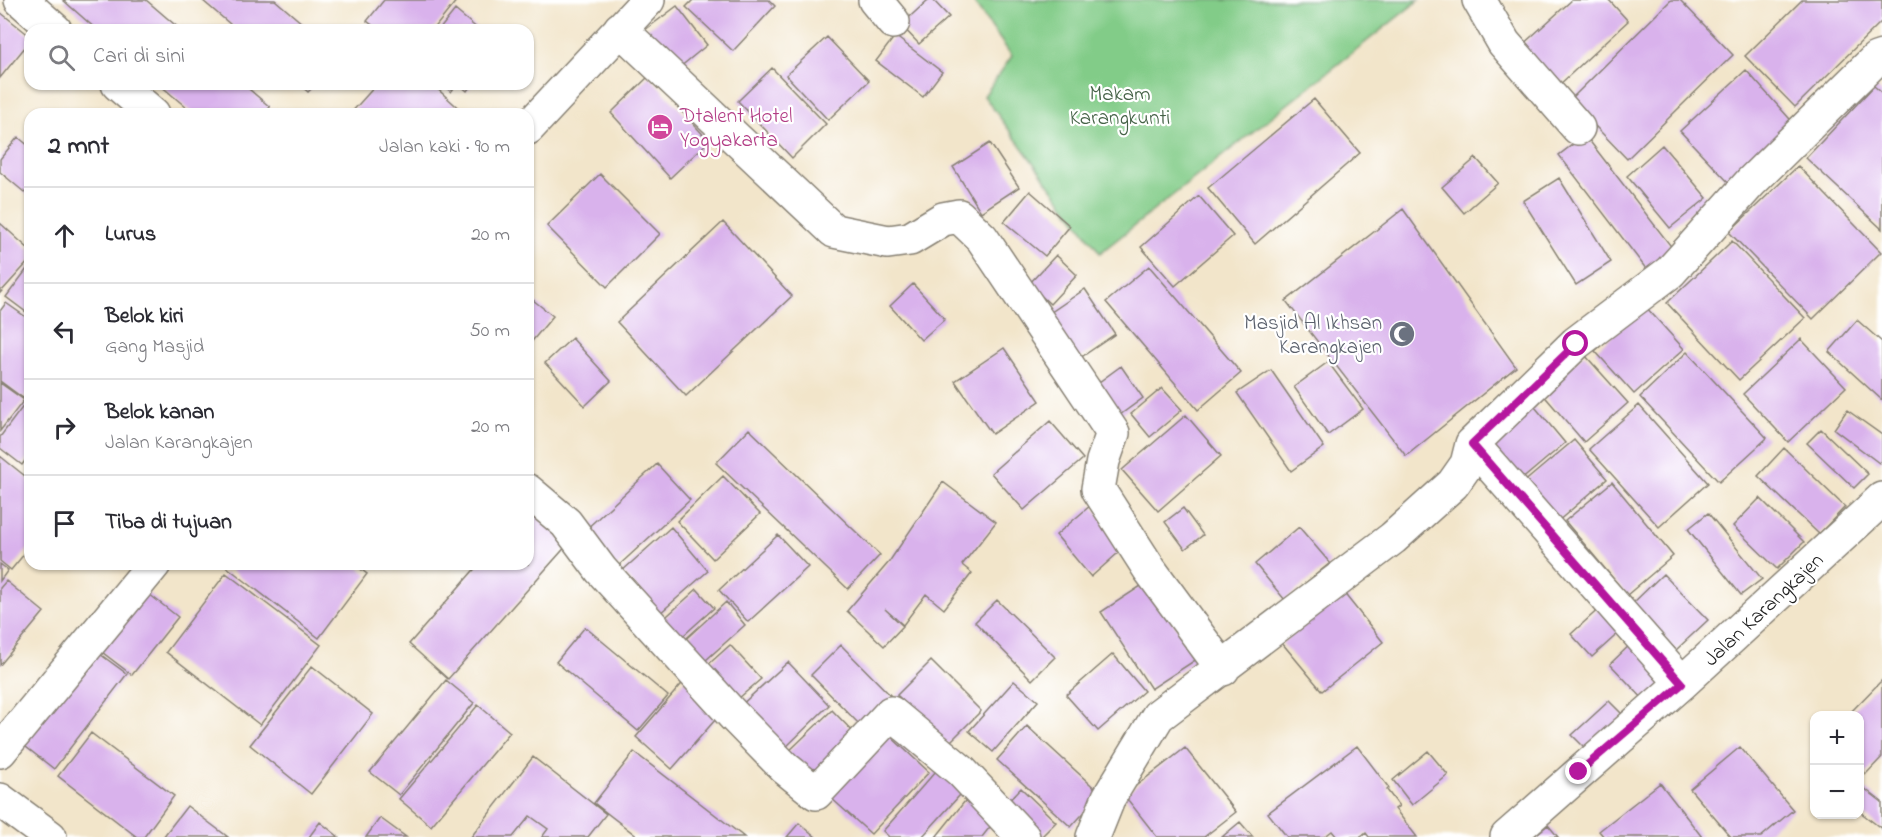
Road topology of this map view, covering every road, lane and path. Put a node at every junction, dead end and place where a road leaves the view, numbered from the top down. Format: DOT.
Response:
graph roads {
  1 [pos="21,0"];
  2 [pos="648,0"];
  3 [pos="1479,0"];
  4 [pos="48,24"];
  5 [pos="620,29"];
  6 [pos="1882,57"];
  7 [pos="125,90"];
  8 [pos="146,108"];
  9 [pos="534,122"];
  10 [pos="1578,128"];
  11 [pos="1472,444"];
  12 [pos="534,496"];
  13 [pos="1882,499"];
  14 [pos="149,570"];
  15 [pos="1223,669"];
  16 [pos="1682,684"];
  17 [pos="0,751"];
  18 [pos="0,800"];
  19 [pos="50,837"];
  20 [pos="1023,837"];
  21 [pos="1093,837"];
  22 [pos="1507,837"];
  1 -- 4 [label="street"];
  2 -- 5 [label="street"];
  3 -- 10 [label="street"];
  5 -- 9 [label="street"];
  5 -- 15 [label="street"];
  6 -- 11 [label="street"];
  7 -- 8 [label="street"];
  11 -- 15 [label="street"];
  11 -- 16 [label="street"];
  12 -- 20 [label="street"];
  13 -- 16 [label="street, Jalan Karangkajen"];
  14 -- 17 [label="street"];
  15 -- 21 [label="street"];
  16 -- 22 [label="street, Jalan Karangkajen"];
  18 -- 19 [label="street"];
}
